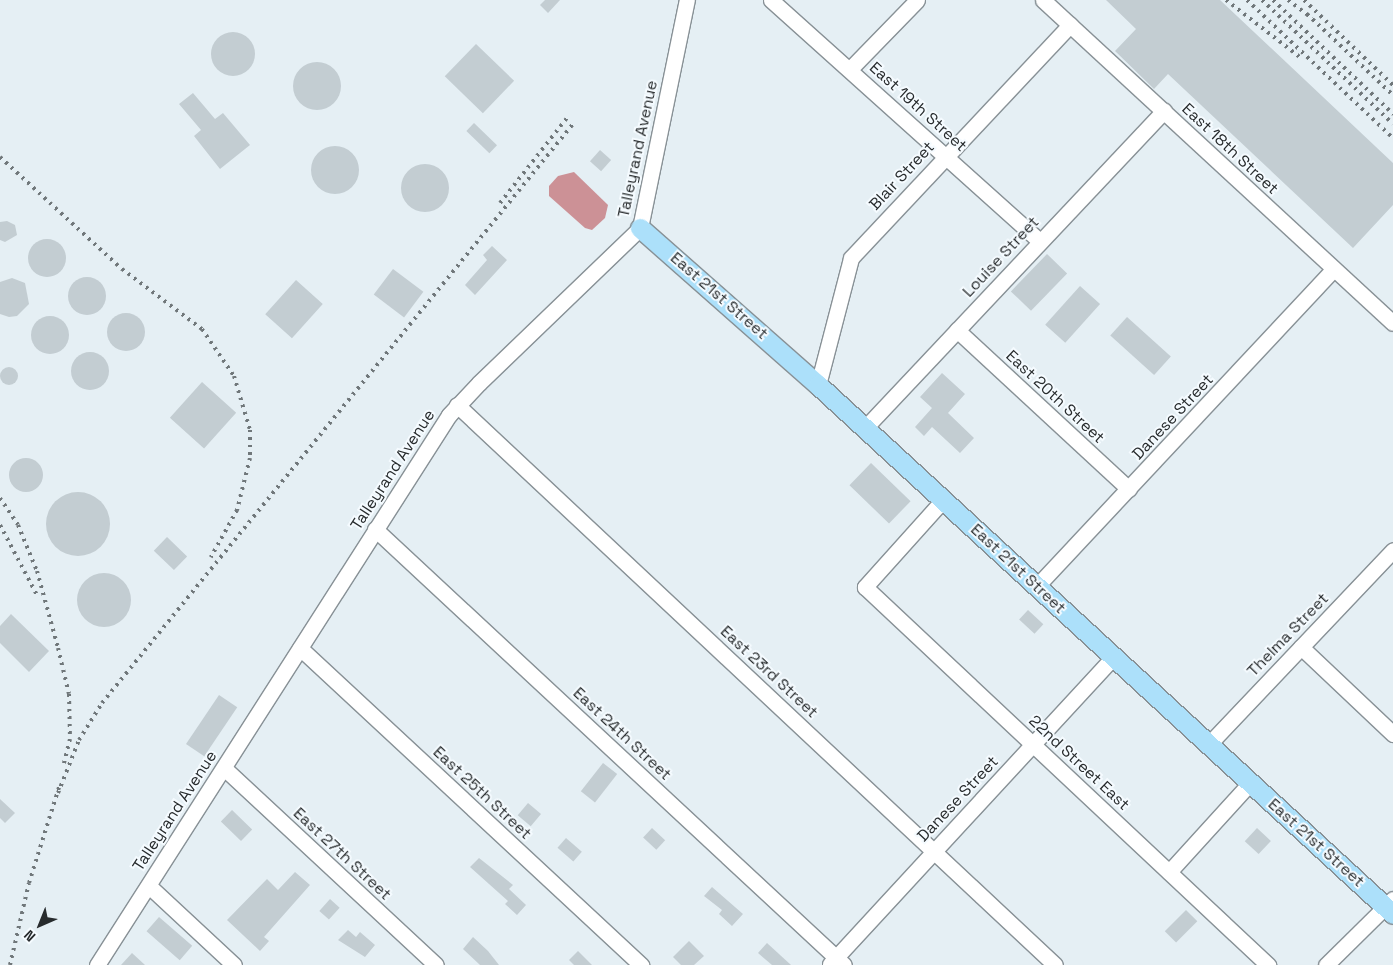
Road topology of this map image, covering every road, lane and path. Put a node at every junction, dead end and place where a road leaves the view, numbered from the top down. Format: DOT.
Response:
graph roads {
  1 [pos="687,0"];
  2 [pos="771,0"];
  3 [pos="917,0"];
  4 [pos="1043,0"];
  5 [pos="1070,25"];
  6 [pos="850,69"];
  7 [pos="1164,111"];
  8 [pos="945,155"];
  9 [pos="640,228"];
  10 [pos="1040,241"];
  11 [pos="1334,270"];
  12 [pos="1393,323"];
  13 [pos="957,330"];
  14 [pos="818,385"];
  15 [pos="457,405"];
  16 [pos="865,428"];
  17 [pos="1129,489"];
  18 [pos="943,500"];
  19 [pos="375,529"];
  20 [pos="1393,550"];
  21 [pos="1037,586"];
  22 [pos="1301,647"];
  23 [pos="300,648"];
  24 [pos="1114,656"];
  25 [pos="1393,734"];
  26 [pos="1032,744"];
  27 [pos="1209,744"];
  28 [pos="224,768"];
  29 [pos="1250,783"];
  30 [pos="935,851"];
  31 [pos="1168,872"];
  32 [pos="148,886"];
  33 [pos="1390,906"];
  34 [pos="837,962"];
  35 [pos="97,965"];
  36 [pos="234,965"];
  37 [pos="436,965"];
  38 [pos="641,965"];
  39 [pos="1055,965"];
  40 [pos="1268,965"];
  41 [pos="1326,965"];
  1 -- 9 [label="street, Talleyrand Avenue"];
  2 -- 6 [label="street, East 19th Street"];
  3 -- 6 [label="street"];
  4 -- 5 [label="street, East 18th Street"];
  5 -- 7 [label="street, East 18th Street"];
  5 -- 8 [label="street, Blair Street"];
  6 -- 8 [label="street, East 19th Street"];
  7 -- 10 [label="street, Louise Street"];
  7 -- 11 [label="street, East 18th Street"];
  8 -- 10 [label="street, East 19th Street"];
  8 -- 14 [label="street, Blair Street"];
  9 -- 14 [label="main road, East 21st Street"];
  9 -- 15 [label="street, Talleyrand Avenue"];
  10 -- 13 [label="street, Louise Street"];
  11 -- 12 [label="street, East 18th Street"];
  11 -- 17 [label="street, Danese Street"];
  13 -- 16 [label="street, Louise Street"];
  13 -- 17 [label="street, East 20th Street"];
  14 -- 16 [label="main road, East 21st Street"];
  15 -- 19 [label="street, Talleyrand Avenue"];
  15 -- 30 [label="street, East 23rd Street"];
  16 -- 18 [label="main road, East 21st Street"];
  17 -- 21 [label="street, Danese Street"];
  18 -- 21 [label="main road, East 21st Street"];
  18 -- 26 [label="street, 22nd Street East"];
  19 -- 23 [label="street, Talleyrand Avenue"];
  19 -- 34 [label="street, East 24th Street"];
  20 -- 22 [label="street, Thelma Street"];
  21 -- 24 [label="main road, East 21st Street"];
  22 -- 25 [label="street"];
  22 -- 27 [label="street, Thelma Street"];
  23 -- 28 [label="street, Talleyrand Avenue"];
  23 -- 38 [label="street, East 25th Street"];
  24 -- 26 [label="street, Danese Street"];
  24 -- 27 [label="main road, East 21st Street"];
  26 -- 30 [label="street, Danese Street"];
  26 -- 31 [label="street, 22nd Street East"];
  27 -- 29 [label="main road, East 21st Street"];
  28 -- 32 [label="street, Talleyrand Avenue"];
  28 -- 37 [label="street, East 27th Street"];
  29 -- 31 [label="street"];
  29 -- 33 [label="main road, East 21st Street"];
  30 -- 34 [label="street, Danese Street"];
  30 -- 39 [label="street, East 23rd Street"];
  31 -- 40 [label="street, 22nd Street East"];
  32 -- 35 [label="street, Talleyrand Avenue"];
  32 -- 36 [label="street"];
  33 -- 41 [label="street"];
}
